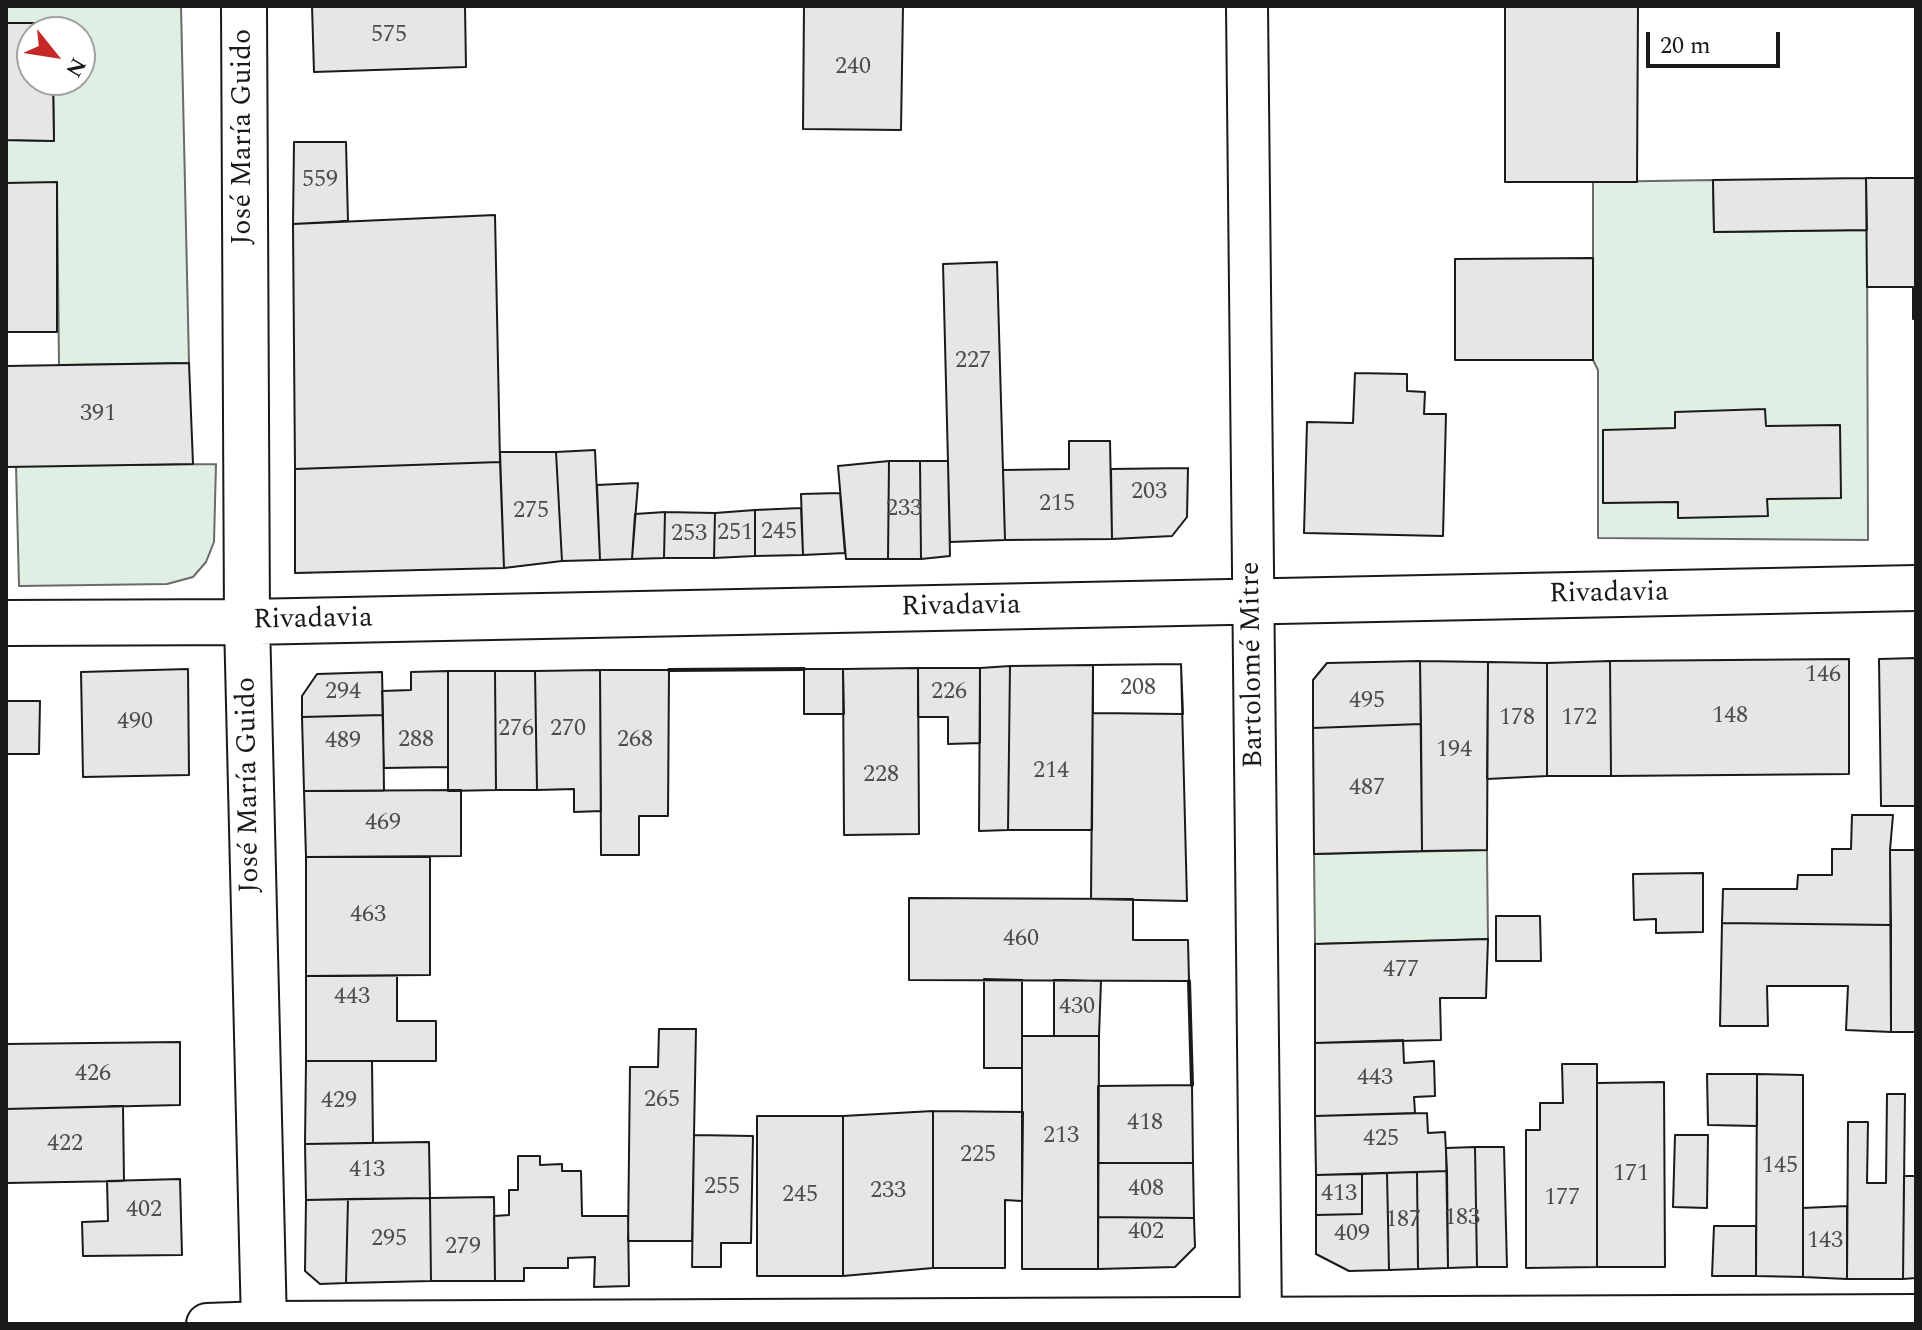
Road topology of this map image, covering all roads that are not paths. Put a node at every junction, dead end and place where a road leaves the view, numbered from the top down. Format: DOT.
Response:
graph roads {
  1 [pos="244,6"];
  2 [pos="1247,6"];
  3 [pos="1916,588"];
  4 [pos="1254,602"];
  5 [pos="247,622"];
  6 [pos="6,623"];
  7 [pos="1916,1315"];
  8 [pos="1261,1321"];
  9 [pos="264,1323"];
  10 [pos="207,1324"];
  1 -- 5 [label="main road, José María Guido"];
  2 -- 4 [label="street, Bartolomé Mitre"];
  3 -- 4 [label="main road, Rivadavia"];
  4 -- 5 [label="main road, Rivadavia"];
  4 -- 8 [label="street, Bartolomé Mitre"];
  5 -- 6 [label="main road, Rivadavia"];
  5 -- 9 [label="main road, José María Guido"];
  7 -- 8 [label="street"];
  8 -- 9 [label="street"];
  9 -- 10 [label="street"];
}
